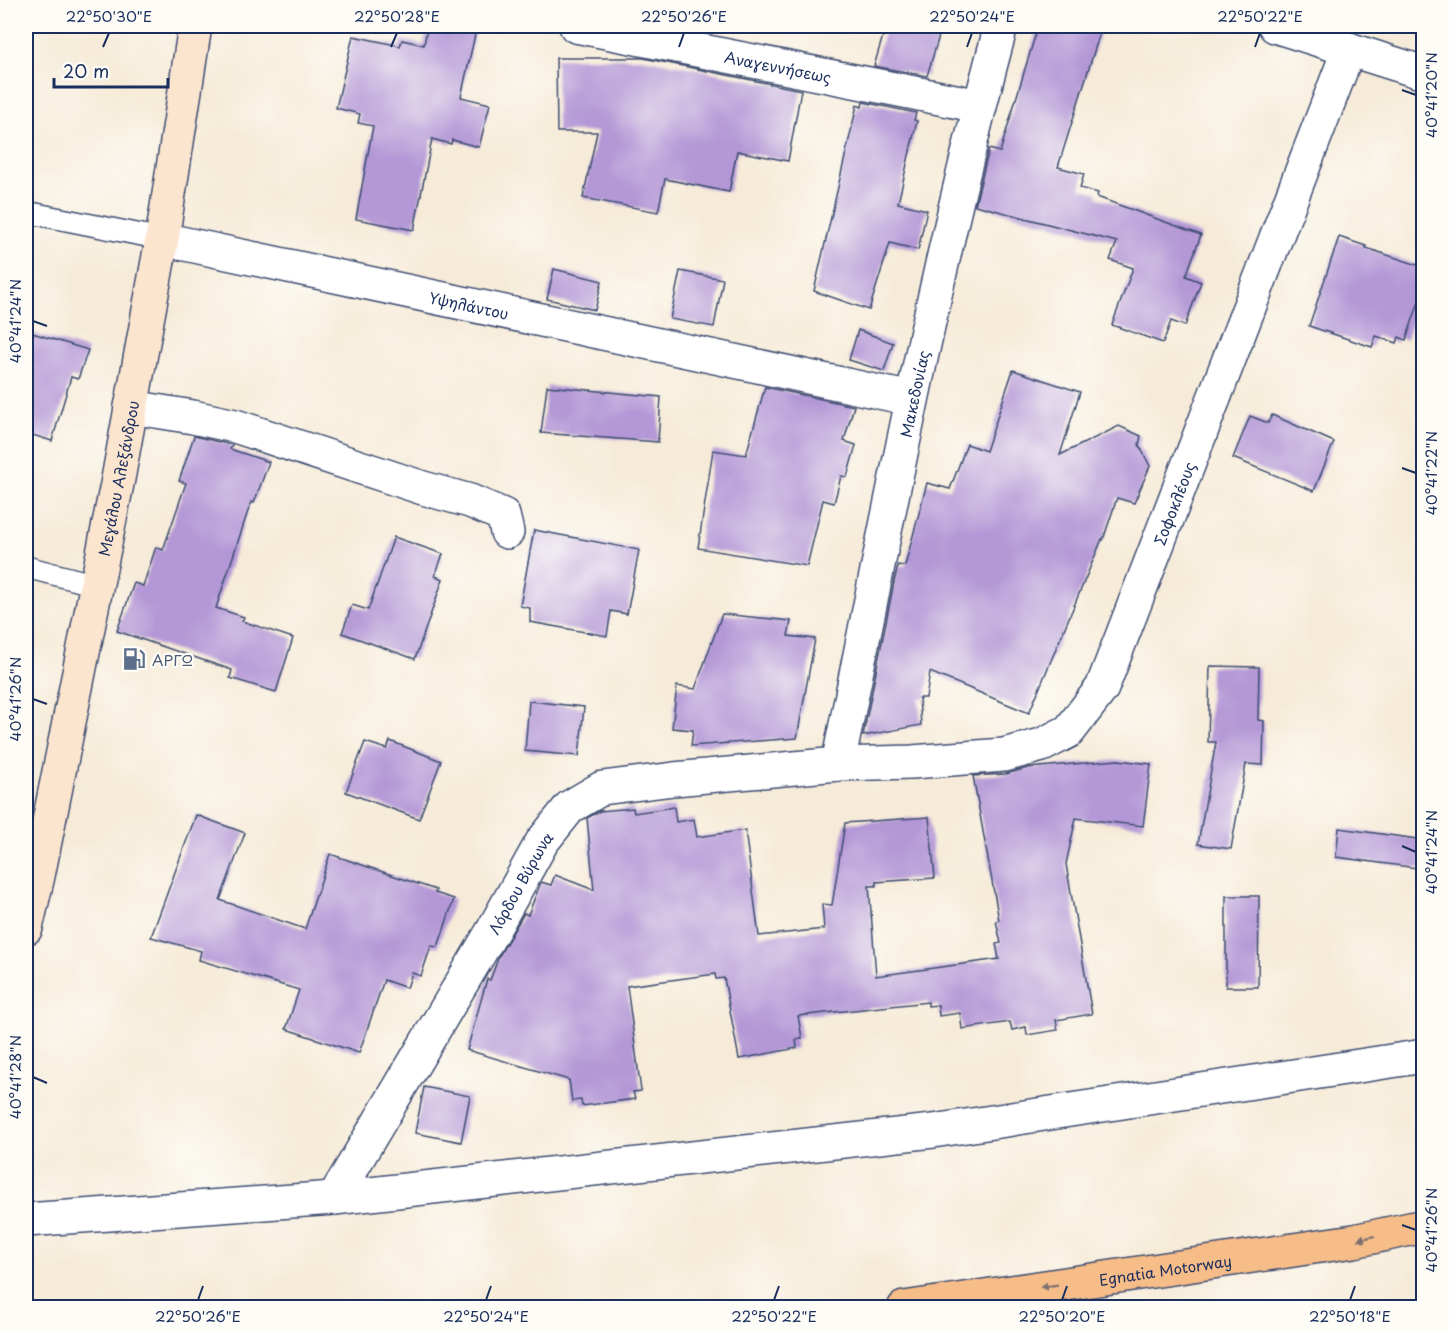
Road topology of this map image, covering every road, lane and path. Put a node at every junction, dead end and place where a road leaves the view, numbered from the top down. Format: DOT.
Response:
graph roads {
  1 [pos="195,26"];
  2 [pos="576,26"];
  3 [pos="1002,26"];
  4 [pos="1275,26"];
  5 [pos="1349,49"];
  6 [pos="1424,73"];
  7 [pos="980,106"];
  8 [pos="26,212"];
  9 [pos="162,239"];
  10 [pos="912,399"];
  11 [pos="131,408"];
  12 [pos="507,532"];
  13 [pos="26,567"];
  14 [pos="96,585"];
  15 [pos="838,764"];
  16 [pos="26,928"];
  17 [pos="1424,1056"];
  18 [pos="334,1198"];
  19 [pos="26,1220"];
  20 [pos="1424,1226"];
  21 [pos="904,1308"];
  1 -- 9 [label="street, Μεγάλου Αλεξάνδρου"];
  2 -- 7 [label="street, Αναγεννήσεως"];
  3 -- 7 [label="street, Μακεδονίας"];
  4 -- 5 [label="street"];
  5 -- 6 [label="street"];
  5 -- 15 [label="street, Σοφοκλέους"];
  7 -- 10 [label="street, Μακεδονίας"];
  8 -- 9 [label="lane, Υψηλάντου"];
  9 -- 10 [label="street, Υψηλάντου"];
  9 -- 11 [label="street, Μεγάλου Αλεξάνδρου"];
  10 -- 15 [label="street, Μακεδονίας"];
  11 -- 12 [label="street"];
  11 -- 14 [label="street, Μεγάλου Αλεξάνδρου"];
  13 -- 14 [label="lane"];
  14 -- 16 [label="street, Μεγάλου Αλεξάνδρου"];
  15 -- 18 [label="street, Λόρδου Βύρωνα"];
  17 -- 18 [label="street"];
  18 -- 19 [label="street"];
  20 -- 21 [label="highway, Egnatia Motorway, one-way"];
}
